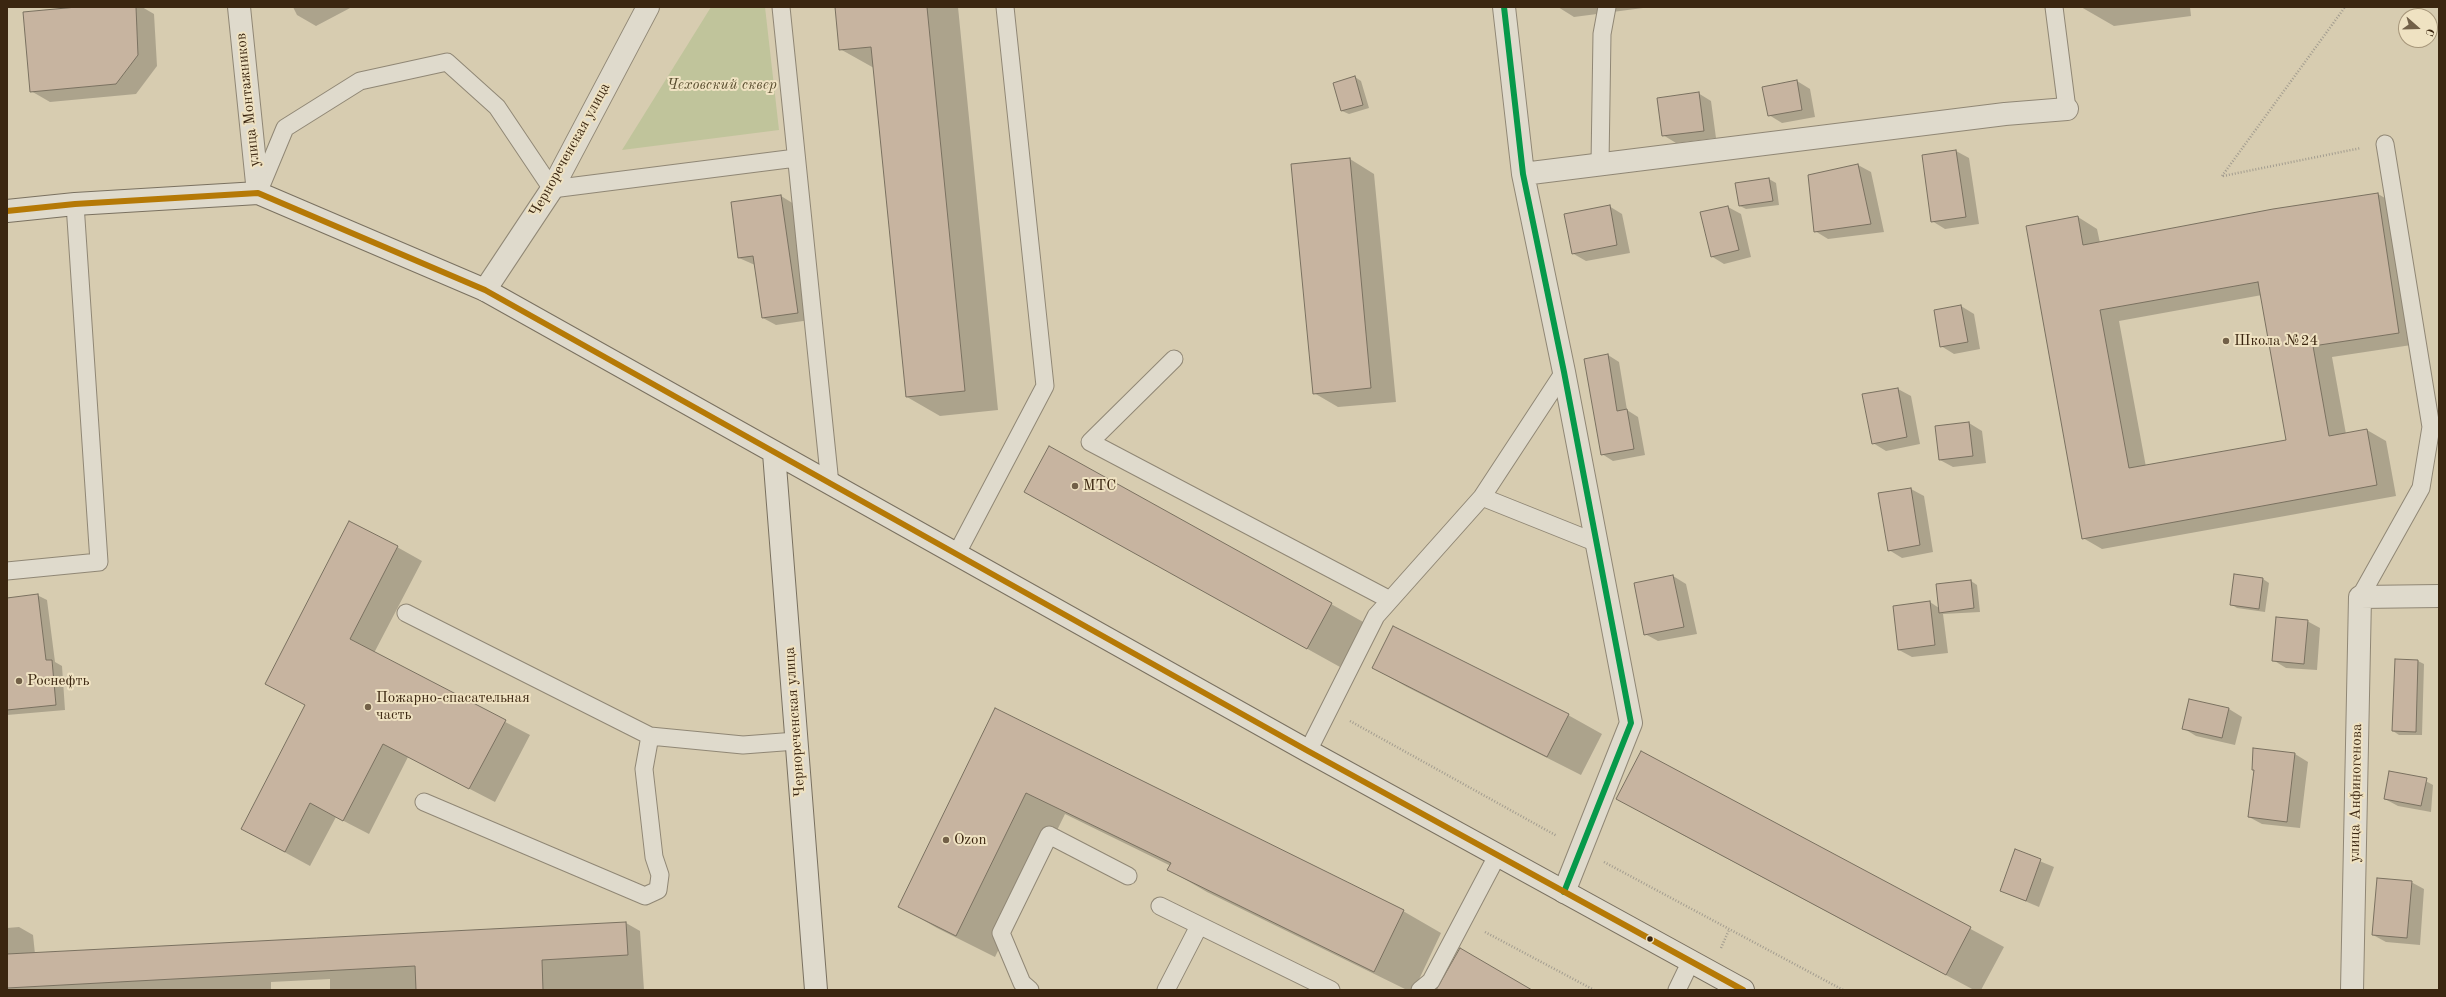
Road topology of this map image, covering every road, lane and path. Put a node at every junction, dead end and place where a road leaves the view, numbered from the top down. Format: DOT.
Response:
graph roads {
  1 [pos="239,7"];
  2 [pos="648,7"];
  3 [pos="780,7"];
  4 [pos="1005,7"];
  5 [pos="1504,7"];
  6 [pos="1608,7"];
  7 [pos="2054,7"];
  8 [pos="2345,7"];
  9 [pos="2067,109"];
  10 [pos="2385,144"];
  11 [pos="796,158"];
  12 [pos="1600,164"];
  13 [pos="1522,174"];
  14 [pos="552,189"];
  15 [pos="258,193"];
  16 [pos="75,204"];
  17 [pos="7,211"];
  18 [pos="485,290"];
  19 [pos="1174,359"];
  20 [pos="1564,372"];
  21 [pos="774,453"];
  22 [pos="830,484"];
  23 [pos="1482,497"];
  24 [pos="1597,543"];
  25 [pos="956,555"];
  26 [pos="7,571"];
  27 [pos="2439,596"];
  28 [pos="2360,597"];
  29 [pos="1390,600"];
  30 [pos="406,613"];
  31 [pos="650,736"];
  32 [pos="796,741"];
  33 [pos="1308,751"];
  34 [pos="424,802"];
  35 [pos="1497,856"];
  36 [pos="1128,876"];
  37 [pos="1564,892"];
  38 [pos="1160,906"];
  39 [pos="1463,920"];
  40 [pos="1199,926"];
  41 [pos="1691,960"];
  42 [pos="816,990"];
  43 [pos="1030,990"];
  44 [pos="1166,990"];
  45 [pos="1331,990"];
  46 [pos="1420,990"];
  47 [pos="1594,990"];
  48 [pos="1677,990"];
  49 [pos="1743,990"];
  50 [pos="2352,990"];
  1 -- 15 [label="main road, улица Монтажников"];
  2 -- 14 [label="main road, Чернореченская улица"];
  3 -- 11 [label="lane"];
  4 -- 25 [label="lane"];
  5 -- 13 [label="main road"];
  6 -- 12 [label="lane"];
  7 -- 9 [label="lane"];
  8 -- 10 [label="path"];
  9 -- 12 [label="main road"];
  10 -- 28 [label="lane"];
  11 -- 14 [label="lane"];
  11 -- 22 [label="lane"];
  12 -- 13 [label="main road"];
  13 -- 20 [label="main road"];
  14 -- 15 [label="lane"];
  14 -- 18 [label="main road, Чернореченская улица"];
  15 -- 16 [label="main road"];
  15 -- 18 [label="main road"];
  16 -- 17 [label="main road"];
  16 -- 26 [label="lane"];
  18 -- 21 [label="main road"];
  19 -- 29 [label="lane"];
  20 -- 23 [label="lane"];
  20 -- 24 [label="main road"];
  21 -- 22 [label="main road"];
  21 -- 32 [label="main road, Чернореченская улица"];
  22 -- 25 [label="main road"];
  23 -- 24 [label="lane"];
  23 -- 29 [label="lane"];
  24 -- 37 [label="main road"];
  25 -- 33 [label="main road"];
  27 -- 28 [label="main road"];
  28 -- 50 [label="main road, улица Анфиногенова"];
  29 -- 33 [label="lane"];
  30 -- 31 [label="lane"];
  31 -- 32 [label="lane"];
  31 -- 34 [label="lane"];
  32 -- 42 [label="main road, Чернореченская улица"];
  33 -- 35 [label="main road"];
  35 -- 37 [label="main road"];
  35 -- 39 [label="lane"];
  36 -- 43 [label="lane"];
  37 -- 41 [label="main road"];
  38 -- 40 [label="lane"];
  39 -- 46 [label="lane"];
  39 -- 47 [label="path"];
  40 -- 44 [label="lane"];
  40 -- 45 [label="lane"];
  41 -- 48 [label="lane"];
  41 -- 49 [label="main road"];
}
